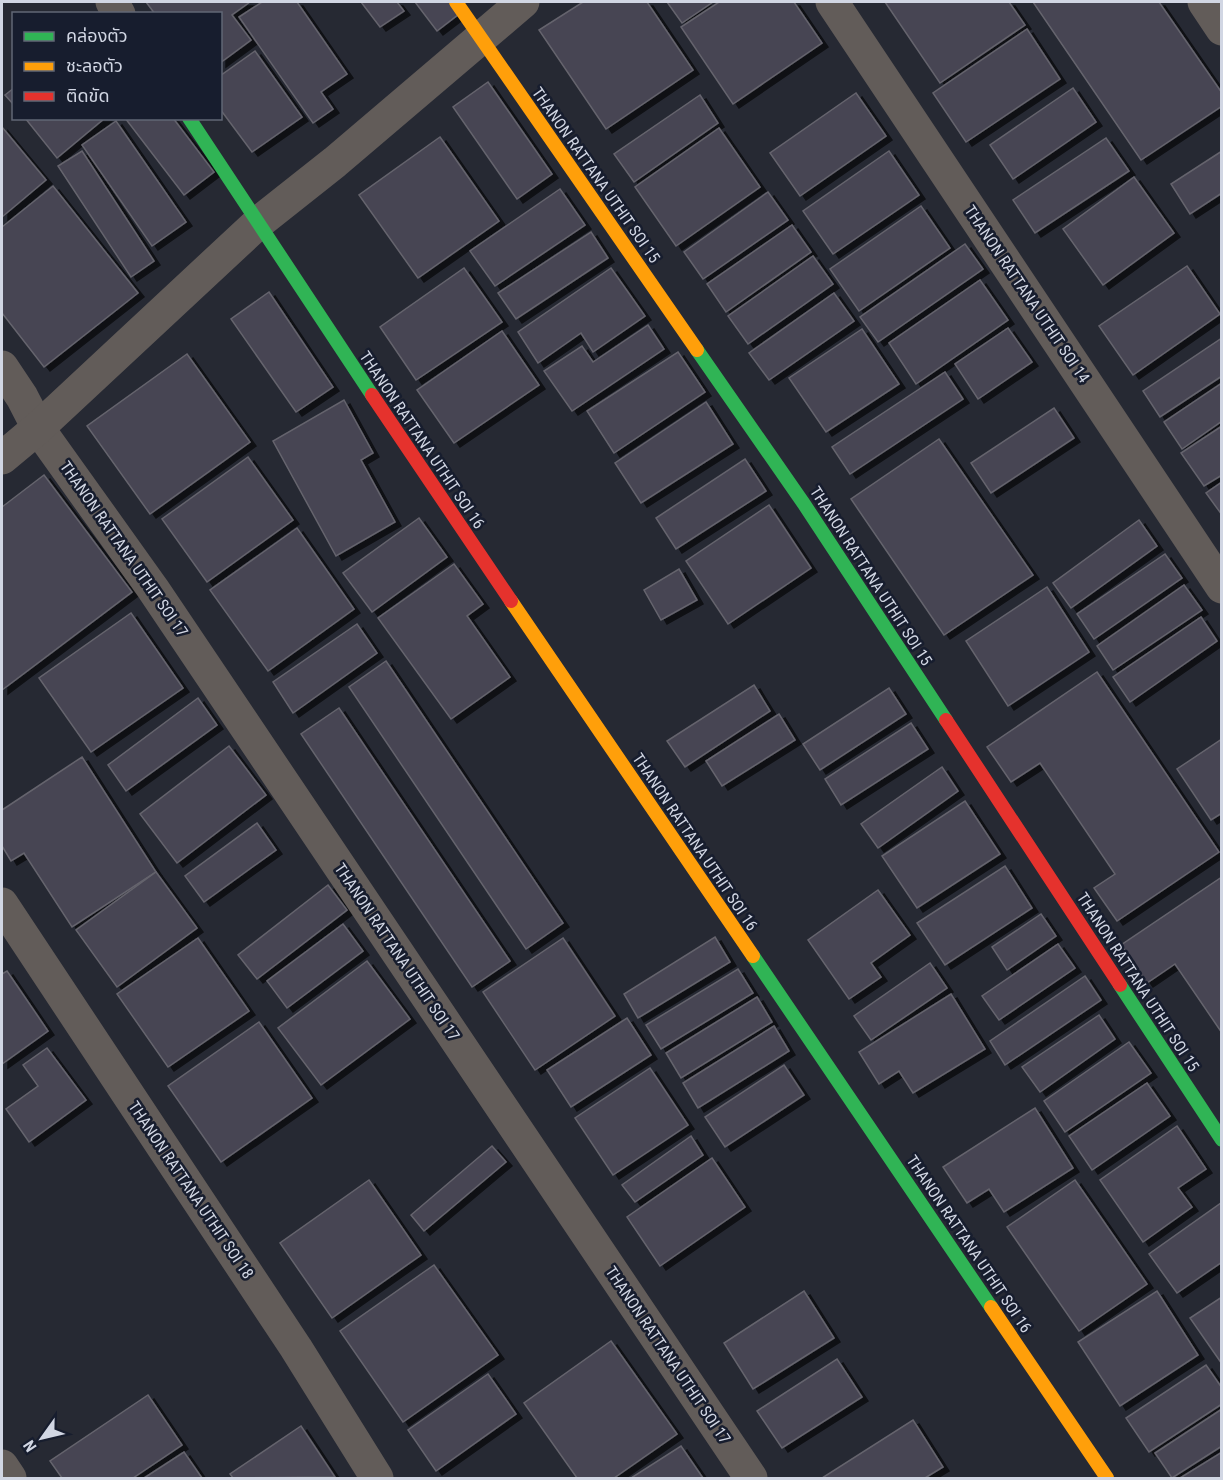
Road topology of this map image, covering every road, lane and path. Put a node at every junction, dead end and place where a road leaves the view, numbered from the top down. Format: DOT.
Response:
graph roads {
  1 [pos="456,2"];
  2 [pos="523,2"];
  3 [pos="832,2"];
  4 [pos="1204,2"];
  5 [pos="1221,29"];
  6 [pos="480,39"];
  7 [pos="190,120"];
  8 [pos="258,223"];
  9 [pos="2,367"];
  10 [pos="38,428"];
  11 [pos="2,458"];
  12 [pos="1221,587"];
  13 [pos="2,904"];
  14 [pos="1221,1140"];
  15 [pos="2,1466"];
  16 [pos="10,1479"];
  17 [pos="377,1479"];
  18 [pos="751,1479"];
  19 [pos="1107,1479"];
  1 -- 6 [label="street, THANON RATTANA UTHIT SOI 15"];
  2 -- 6 [label="street"];
  3 -- 12 [label="street, THANON RATTANA UTHIT SOI 14"];
  4 -- 5 [label="street"];
  6 -- 8 [label="street"];
  6 -- 14 [label="street, THANON RATTANA UTHIT SOI 15"];
  7 -- 8 [label="street, THANON RATTANA UTHIT SOI 16"];
  8 -- 10 [label="street"];
  8 -- 19 [label="street, THANON RATTANA UTHIT SOI 16"];
  9 -- 10 [label="street, THANON RATTANA UTHIT SOI 17"];
  10 -- 11 [label="street"];
  10 -- 18 [label="street, THANON RATTANA UTHIT SOI 17"];
  13 -- 17 [label="street, THANON RATTANA UTHIT SOI 18"];
  15 -- 16 [label="street"];
}
